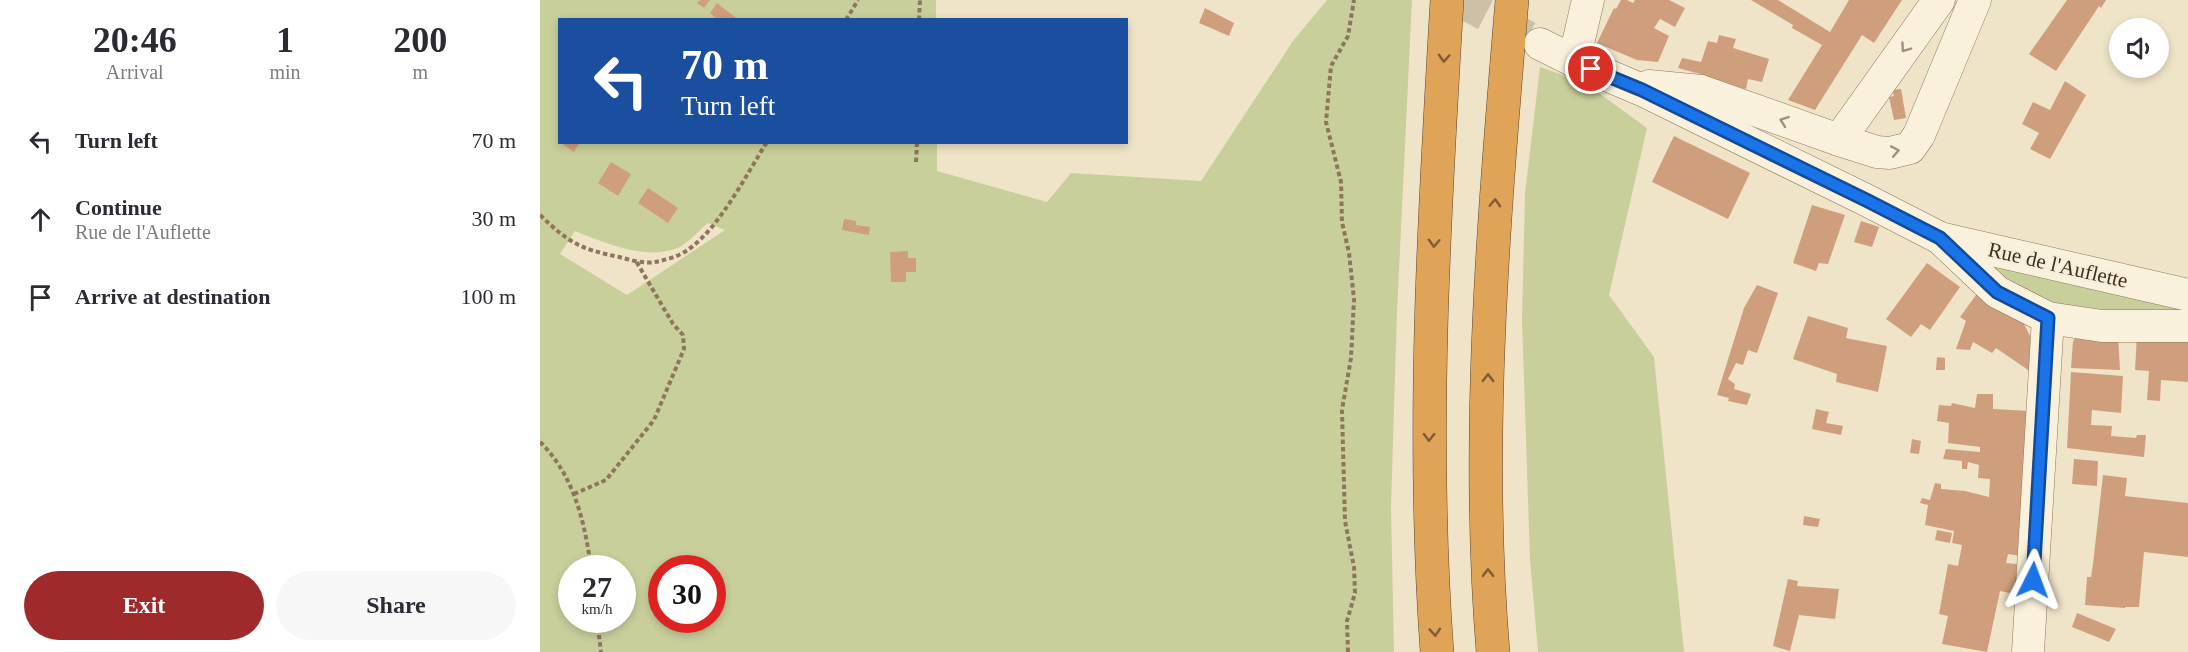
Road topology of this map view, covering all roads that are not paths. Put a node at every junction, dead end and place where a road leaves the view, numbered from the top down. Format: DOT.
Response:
graph roads {
  1 [pos="1447,0"];
  2 [pos="1512,0"];
  3 [pos="1588,0"];
  4 [pos="1939,0"];
  5 [pos="1975,0"];
  6 [pos="1540,44"];
  7 [pos="1574,61"];
  8 [pos="1625,83"];
  9 [pos="1839,140"];
  10 [pos="1940,238"];
  11 [pos="2188,295"];
  12 [pos="2048,318"];
  13 [pos="2188,326"];
  14 [pos="1437,652"];
  15 [pos="1493,652"];
  16 [pos="2028,652"];
  1 -- 14 [label="highway, one-way"];
  15 -- 2 [label="highway, one-way"];
  3 -- 7 [label="street"];
  4 -- 9 [label="street, one-way"];
  9 -- 5 [label="street, one-way"];
  6 -- 7 [label="street, Rue de l'Auflette"];
  7 -- 8 [label="street, Rue de l'Auflette"];
  9 -- 8 [label="street, one-way"];
  8 -- 10 [label="street, Rue de l'Auflette"];
  10 -- 11 [label="street, Rue de l'Auflette"];
  10 -- 12 [label="street"];
  12 -- 13 [label="street"];
  12 -- 16 [label="street"];
}
